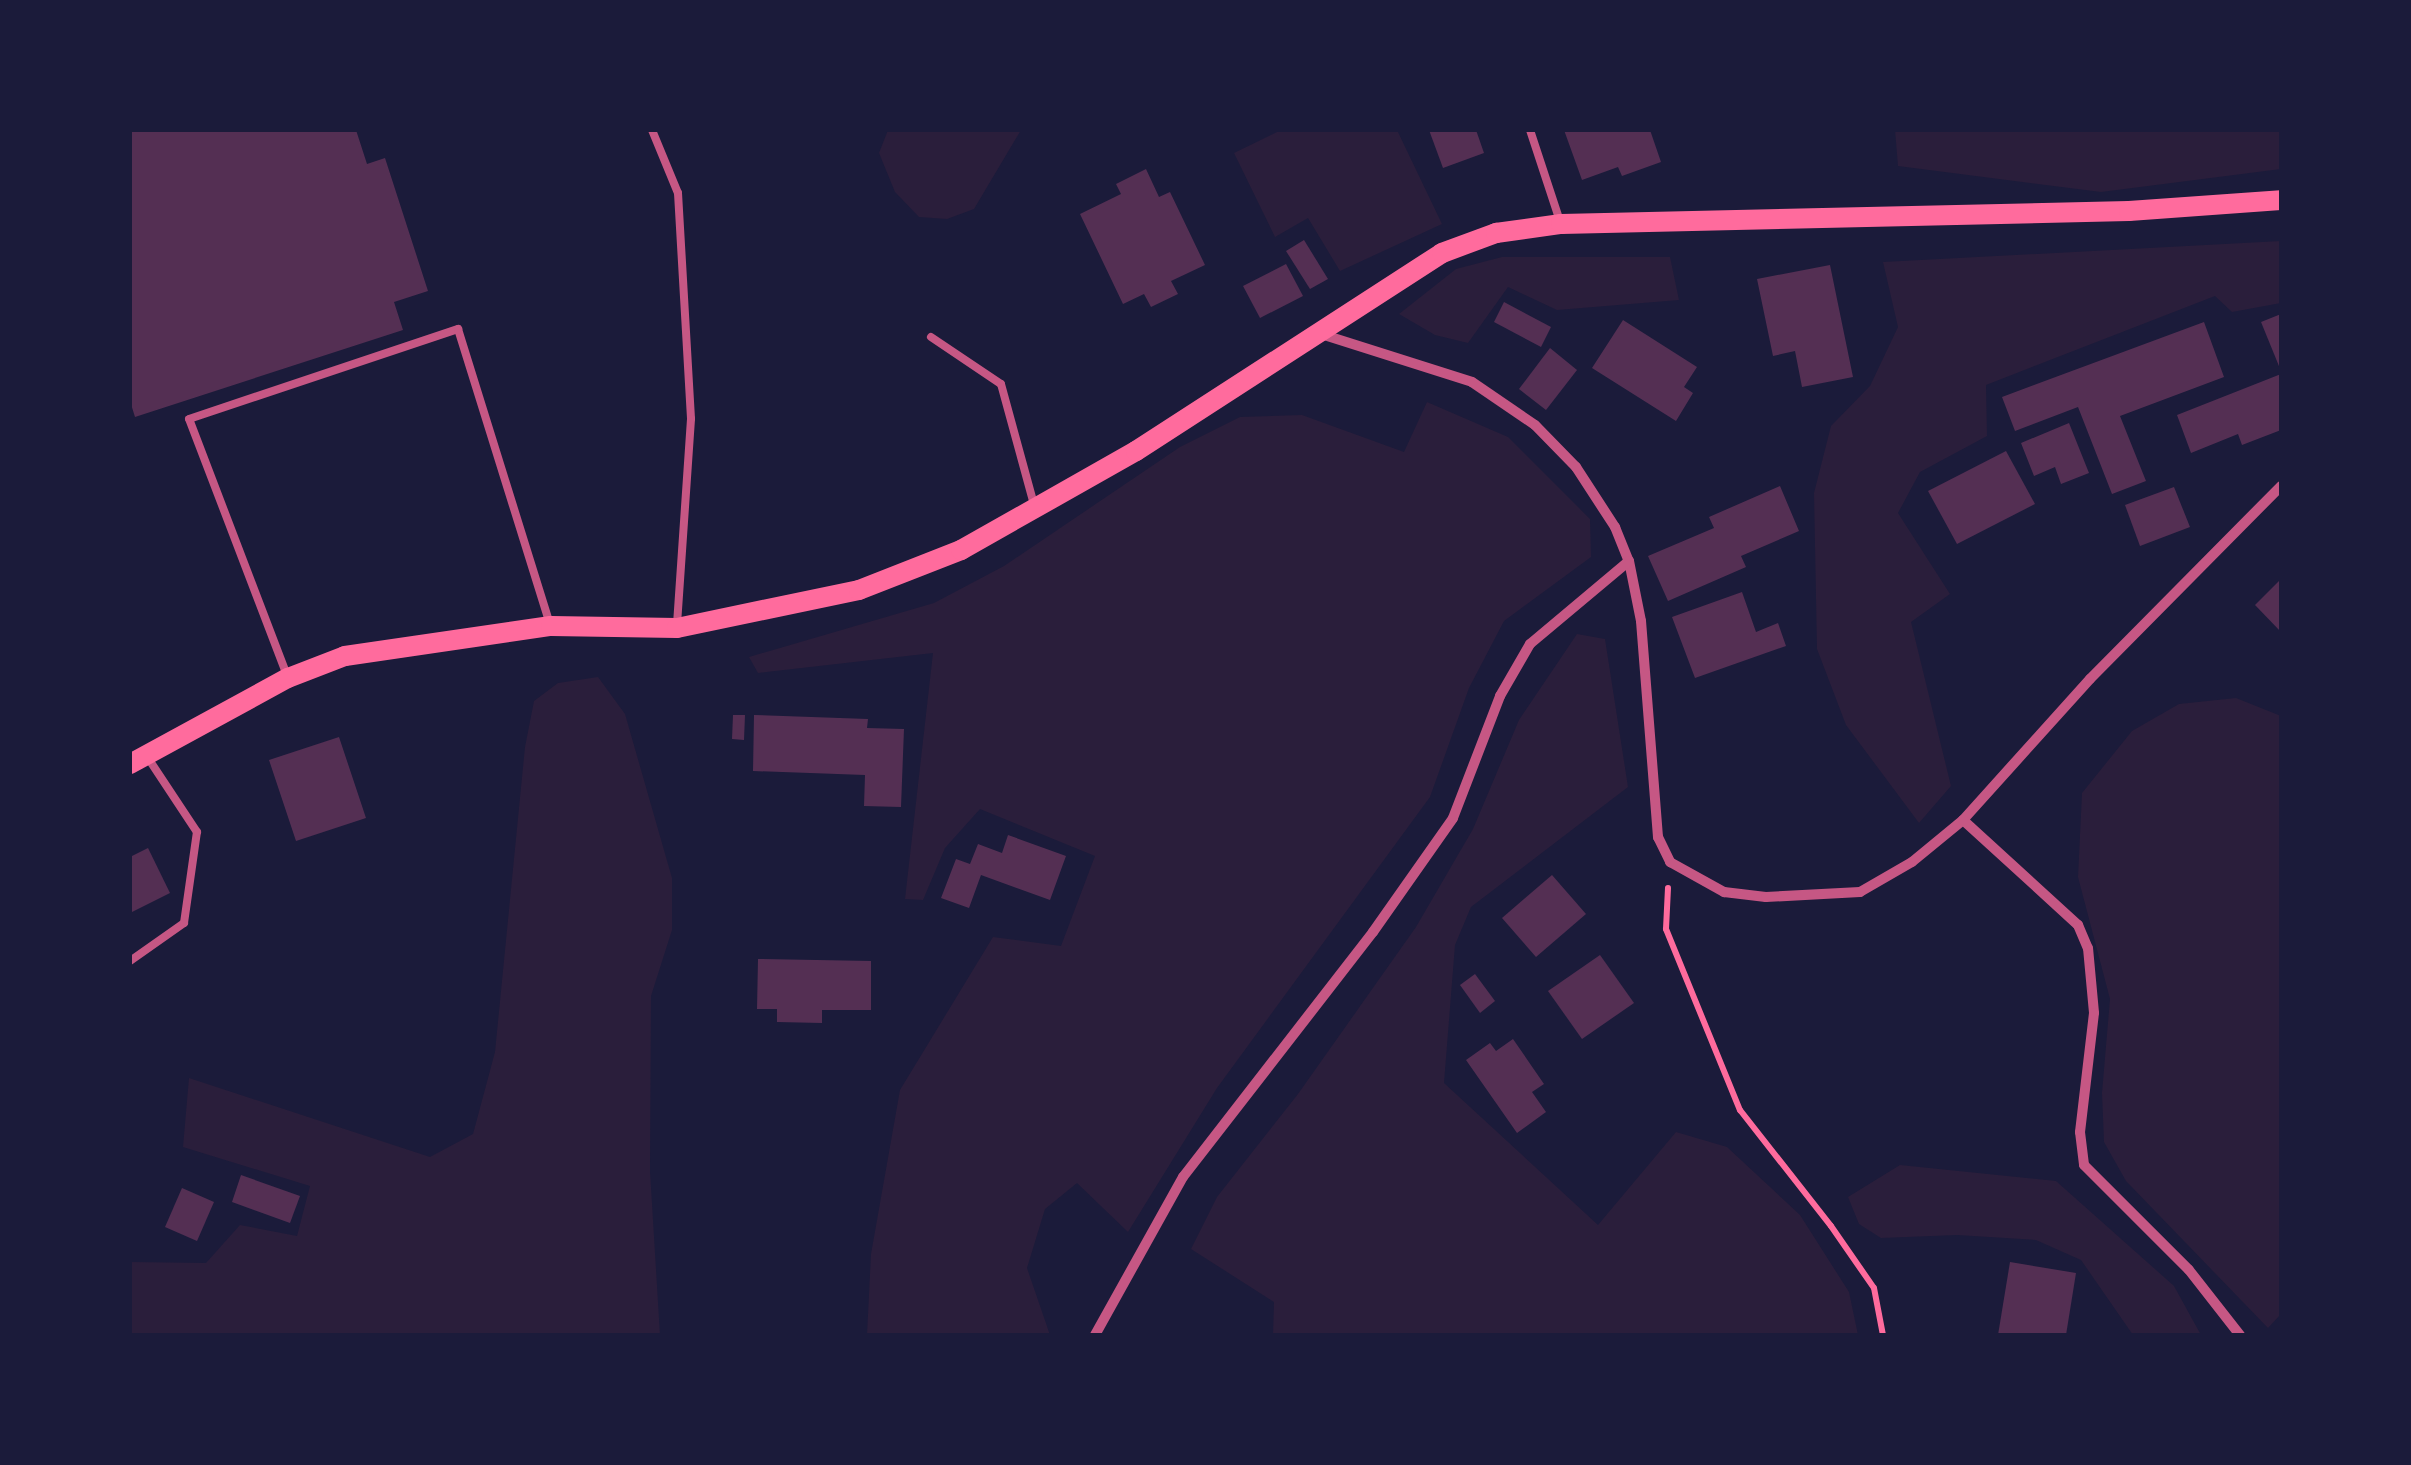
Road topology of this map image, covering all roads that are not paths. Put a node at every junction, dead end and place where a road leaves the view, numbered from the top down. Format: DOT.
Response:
graph roads {
  1 [pos="652,130"];
  2 [pos="1530,130"];
  3 [pos="2281,200"];
  4 [pos="1561,224"];
  5 [pos="1316,332"];
  6 [pos="931,337"];
  7 [pos="2281,486"];
  8 [pos="1035,508"];
  9 [pos="1629,561"];
  10 [pos="551,626"];
  11 [pos="677,628"];
  12 [pos="288,678"];
  13 [pos="138,760"];
  14 [pos="1963,820"];
  15 [pos="130,961"];
  16 [pos="1095,1335"];
  17 [pos="2240,1335"];
  1 -- 11 [label="lane"];
  2 -- 4 [label="lane"];
  3 -- 4 [label="main road"];
  4 -- 5 [label="main road"];
  5 -- 8 [label="main road"];
  5 -- 9 [label="street"];
  6 -- 8 [label="lane"];
  7 -- 14 [label="street"];
  8 -- 11 [label="main road"];
  9 -- 14 [label="street"];
  9 -- 16 [label="street"];
  10 -- 11 [label="main road"];
  10 -- 12 [label="main road"];
  10 -- 12 [label="lane"];
  12 -- 13 [label="main road"];
  13 -- 15 [label="lane"];
  14 -- 17 [label="street"];
}
